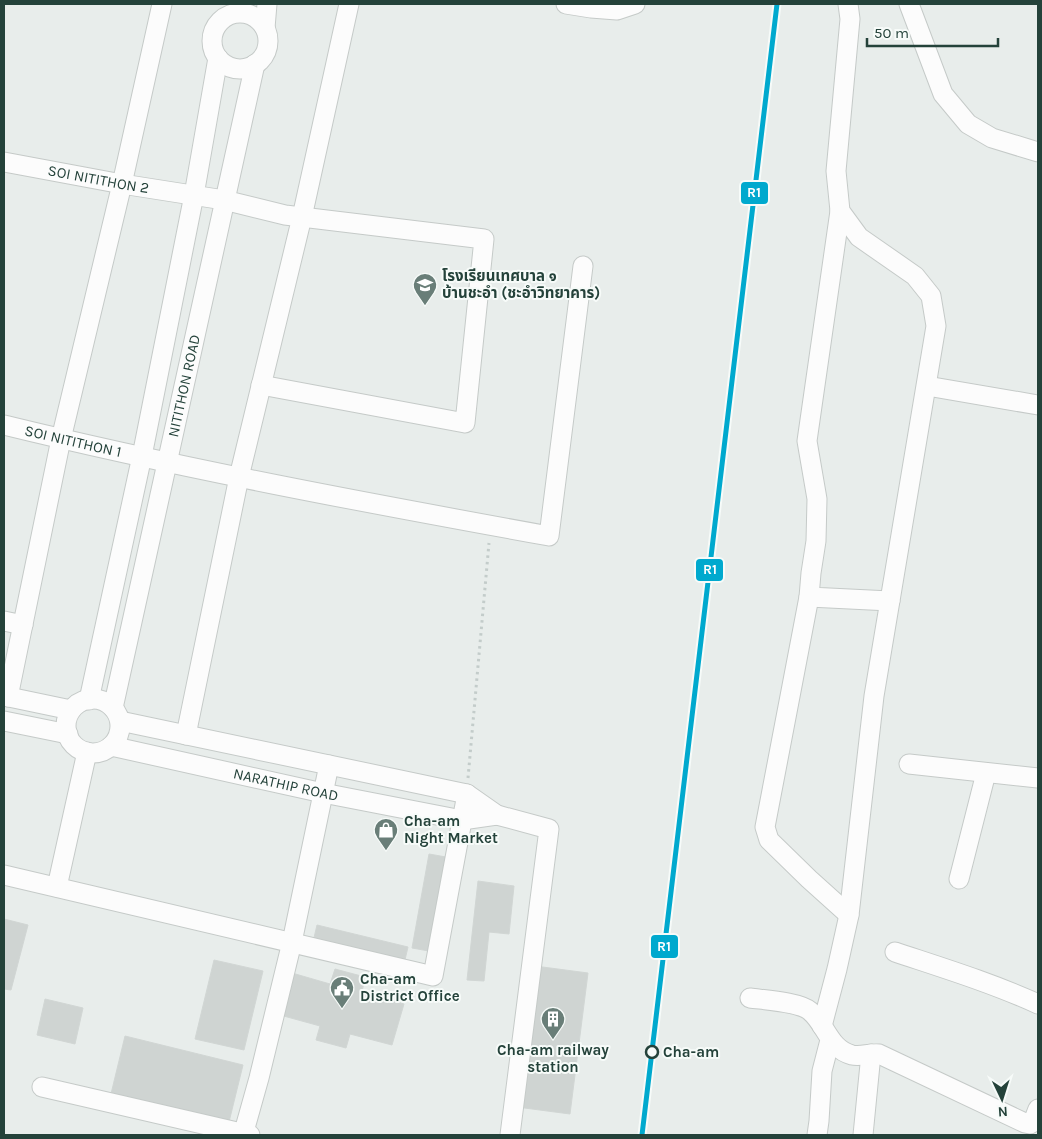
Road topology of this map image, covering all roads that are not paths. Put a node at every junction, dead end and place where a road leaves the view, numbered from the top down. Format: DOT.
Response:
graph roads {
  1 [pos="162,4"];
  2 [pos="267,4"];
  3 [pos="349,4"];
  4 [pos="566,4"];
  5 [pos="635,4"];
  6 [pos="848,4"];
  7 [pos="909,4"];
  8 [pos="228,11"];
  9 [pos="265,28"];
  10 [pos="218,58"];
  11 [pos="255,64"];
  12 [pos="1038,152"];
  13 [pos="4,162"];
  14 [pos="122,184"];
  15 [pos="194,195"];
  16 [pos="224,200"];
  17 [pos="840,212"];
  18 [pos="302,217"];
  19 [pos="583,266"];
  20 [pos="262,385"];
  21 [pos="927,386"];
  22 [pos="1038,405"];
  23 [pos="4,425"];
  24 [pos="61,439"];
  25 [pos="142,456"];
  26 [pos="166,462"];
  27 [pos="239,477"];
  28 [pos="809,597"];
  29 [pos="890,601"];
  30 [pos="4,621"];
  31 [pos="22,625"];
  32 [pos="6,697"];
  33 [pos="89,700"];
  34 [pos="71,710"];
  35 [pos="116,714"];
  36 [pos="4,721"];
  37 [pos="68,734"];
  38 [pos="186,735"];
  39 [pos="111,746"];
  40 [pos="87,752"];
  41 [pos="908,764"];
  42 [pos="329,765"];
  43 [pos="986,773"];
  44 [pos="1038,778"];
  45 [pos="323,793"];
  46 [pos="467,794"];
  47 [pos="497,815"];
  48 [pos="462,820"];
  49 [pos="4,875"];
  50 [pos="959,879"];
  51 [pos="56,887"];
  52 [pos="849,914"];
  53 [pos="292,942"];
  54 [pos="895,952"];
  55 [pos="750,998"];
  56 [pos="1038,1004"];
  57 [pos="826,1033"];
  58 [pos="870,1054"];
  59 [pos="42,1087"];
  60 [pos="1038,1109"];
  61 [pos="245,1135"];
  62 [pos="510,1135"];
  63 [pos="816,1135"];
  64 [pos="862,1135"];
  1 -- 14 [label="street"];
  2 -- 9 [label="street"];
  3 -- 18 [label="street"];
  4 -- 5 [label="street"];
  6 -- 17 [label="street"];
  7 -- 12 [label="street"];
  8 -- 9 [label="street"];
  8 -- 10 [label="street"];
  9 -- 11 [label="street"];
  10 -- 11 [label="street"];
  10 -- 15 [label="street, NITITHON ROAD"];
  11 -- 16 [label="street, NITITHON ROAD"];
  13 -- 14 [label="street, SOI NITITHON 2"];
  14 -- 15 [label="street, SOI NITITHON 2"];
  14 -- 24 [label="street"];
  15 -- 16 [label="street, SOI NITITHON 2"];
  15 -- 25 [label="street, NITITHON ROAD"];
  16 -- 18 [label="street, SOI NITITHON 2"];
  16 -- 26 [label="street, NITITHON ROAD"];
  17 -- 21 [label="street"];
  17 -- 28 [label="street"];
  18 -- 20 [label="street"];
  18 -- 20 [label="street, SOI NITITHON 2"];
  19 -- 27 [label="street, SOI NITITHON 1"];
  20 -- 27 [label="street"];
  21 -- 22 [label="street"];
  21 -- 29 [label="street"];
  23 -- 24 [label="street, SOI NITITHON 1"];
  24 -- 25 [label="street, SOI NITITHON 1"];
  24 -- 31 [label="street"];
  25 -- 26 [label="street, SOI NITITHON 1"];
  25 -- 33 [label="street, NITITHON ROAD"];
  26 -- 27 [label="street, SOI NITITHON 1"];
  26 -- 35 [label="street, NITITHON ROAD"];
  27 -- 38 [label="street"];
  28 -- 29 [label="street"];
  28 -- 52 [label="street"];
  29 -- 52 [label="street"];
  30 -- 31 [label="street"];
  31 -- 32 [label="street"];
  32 -- 34 [label="street"];
  33 -- 34 [label="street"];
  33 -- 35 [label="street"];
  34 -- 37 [label="street"];
  35 -- 38 [label="street, NARATHIP ROAD"];
  35 -- 39 [label="street"];
  36 -- 37 [label="street"];
  37 -- 40 [label="street"];
  38 -- 42 [label="street, NARATHIP ROAD"];
  39 -- 40 [label="street"];
  39 -- 45 [label="street, NARATHIP ROAD"];
  40 -- 51 [label="street"];
  41 -- 43 [label="street"];
  42 -- 45 [label="street"];
  42 -- 46 [label="street, NARATHIP ROAD"];
  43 -- 44 [label="street"];
  43 -- 50 [label="street"];
  45 -- 48 [label="street, NARATHIP ROAD"];
  45 -- 53 [label="street"];
  46 -- 47 [label="street"];
  46 -- 48 [label="street"];
  47 -- 48 [label="street, NARATHIP ROAD"];
  47 -- 62 [label="street"];
  48 -- 53 [label="street"];
  49 -- 51 [label="street"];
  51 -- 53 [label="street"];
  52 -- 57 [label="street"];
  53 -- 61 [label="street"];
  54 -- 56 [label="street"];
  55 -- 57 [label="street"];
  57 -- 58 [label="street"];
  57 -- 63 [label="street"];
  58 -- 60 [label="street"];
  58 -- 64 [label="street"];
  59 -- 61 [label="street"];
}
